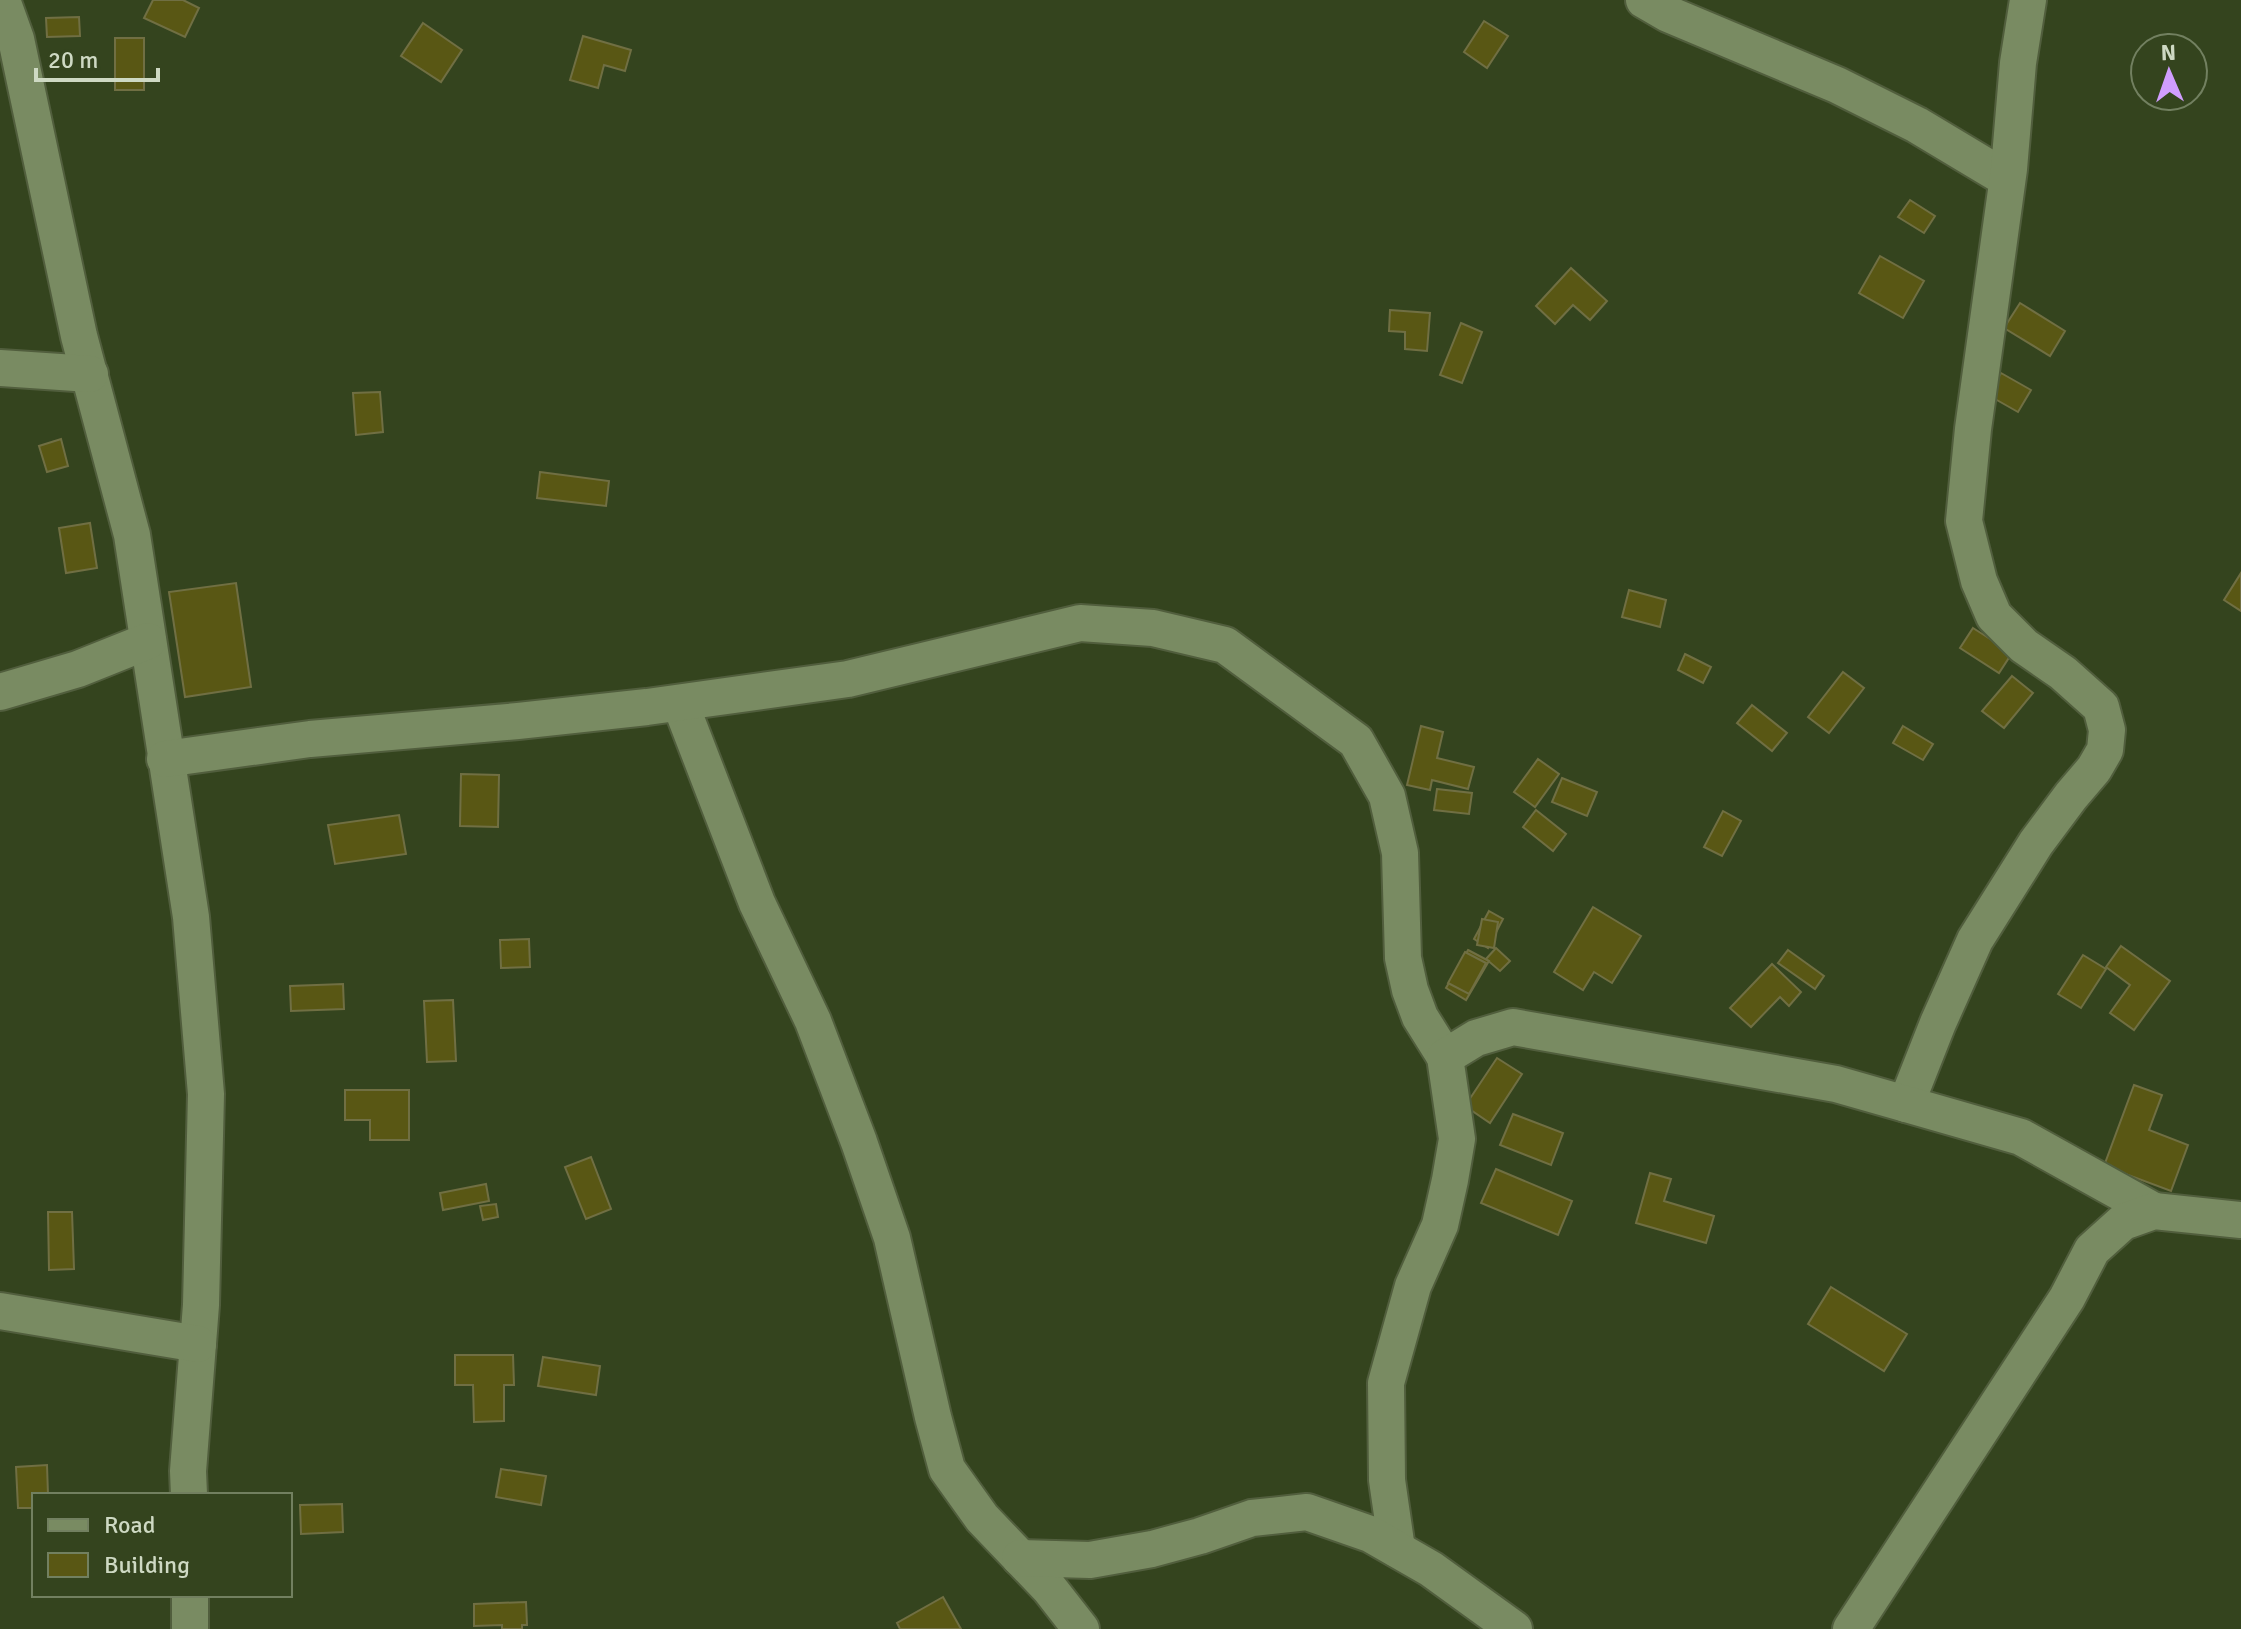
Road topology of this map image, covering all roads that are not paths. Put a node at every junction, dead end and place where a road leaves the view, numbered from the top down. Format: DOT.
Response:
graph roads {
  1 [pos="2,0"];
  2 [pos="1644,0"];
  3 [pos="2028,0"];
  4 [pos="2007,179"];
  5 [pos="0,368"];
  6 [pos="90,374"];
  7 [pos="148,641"];
  8 [pos="0,692"];
  9 [pos="680,703"];
  10 [pos="165,759"];
  11 [pos="1445,1057"];
  12 [pos="1906,1104"];
  13 [pos="2154,1211"];
  14 [pos="2241,1220"];
  15 [pos="0,1311"];
  16 [pos="198,1344"];
  17 [pos="189,1493"];
  18 [pos="1397,1549"];
  19 [pos="1020,1558"];
  20 [pos="190,1597"];
  21 [pos="190,1629"];
  22 [pos="1081,1629"];
  23 [pos="1514,1629"];
  24 [pos="1851,1629"];
  1 -- 6 [label="street"];
  2 -- 4 [label="street"];
  3 -- 4 [label="street"];
  4 -- 12 [label="street"];
  5 -- 6 [label="street"];
  6 -- 7 [label="street"];
  7 -- 8 [label="street"];
  7 -- 10 [label="street"];
  9 -- 10 [label="street"];
  9 -- 11 [label="street"];
  9 -- 19 [label="street"];
  10 -- 16 [label="street"];
  11 -- 12 [label="street"];
  11 -- 18 [label="street"];
  12 -- 13 [label="street"];
  13 -- 14 [label="street"];
  13 -- 24 [label="street"];
  15 -- 16 [label="street"];
  16 -- 17 [label="street"];
  18 -- 19 [label="street"];
  18 -- 23 [label="street"];
  19 -- 22 [label="street"];
  20 -- 21 [label="street"];
}
